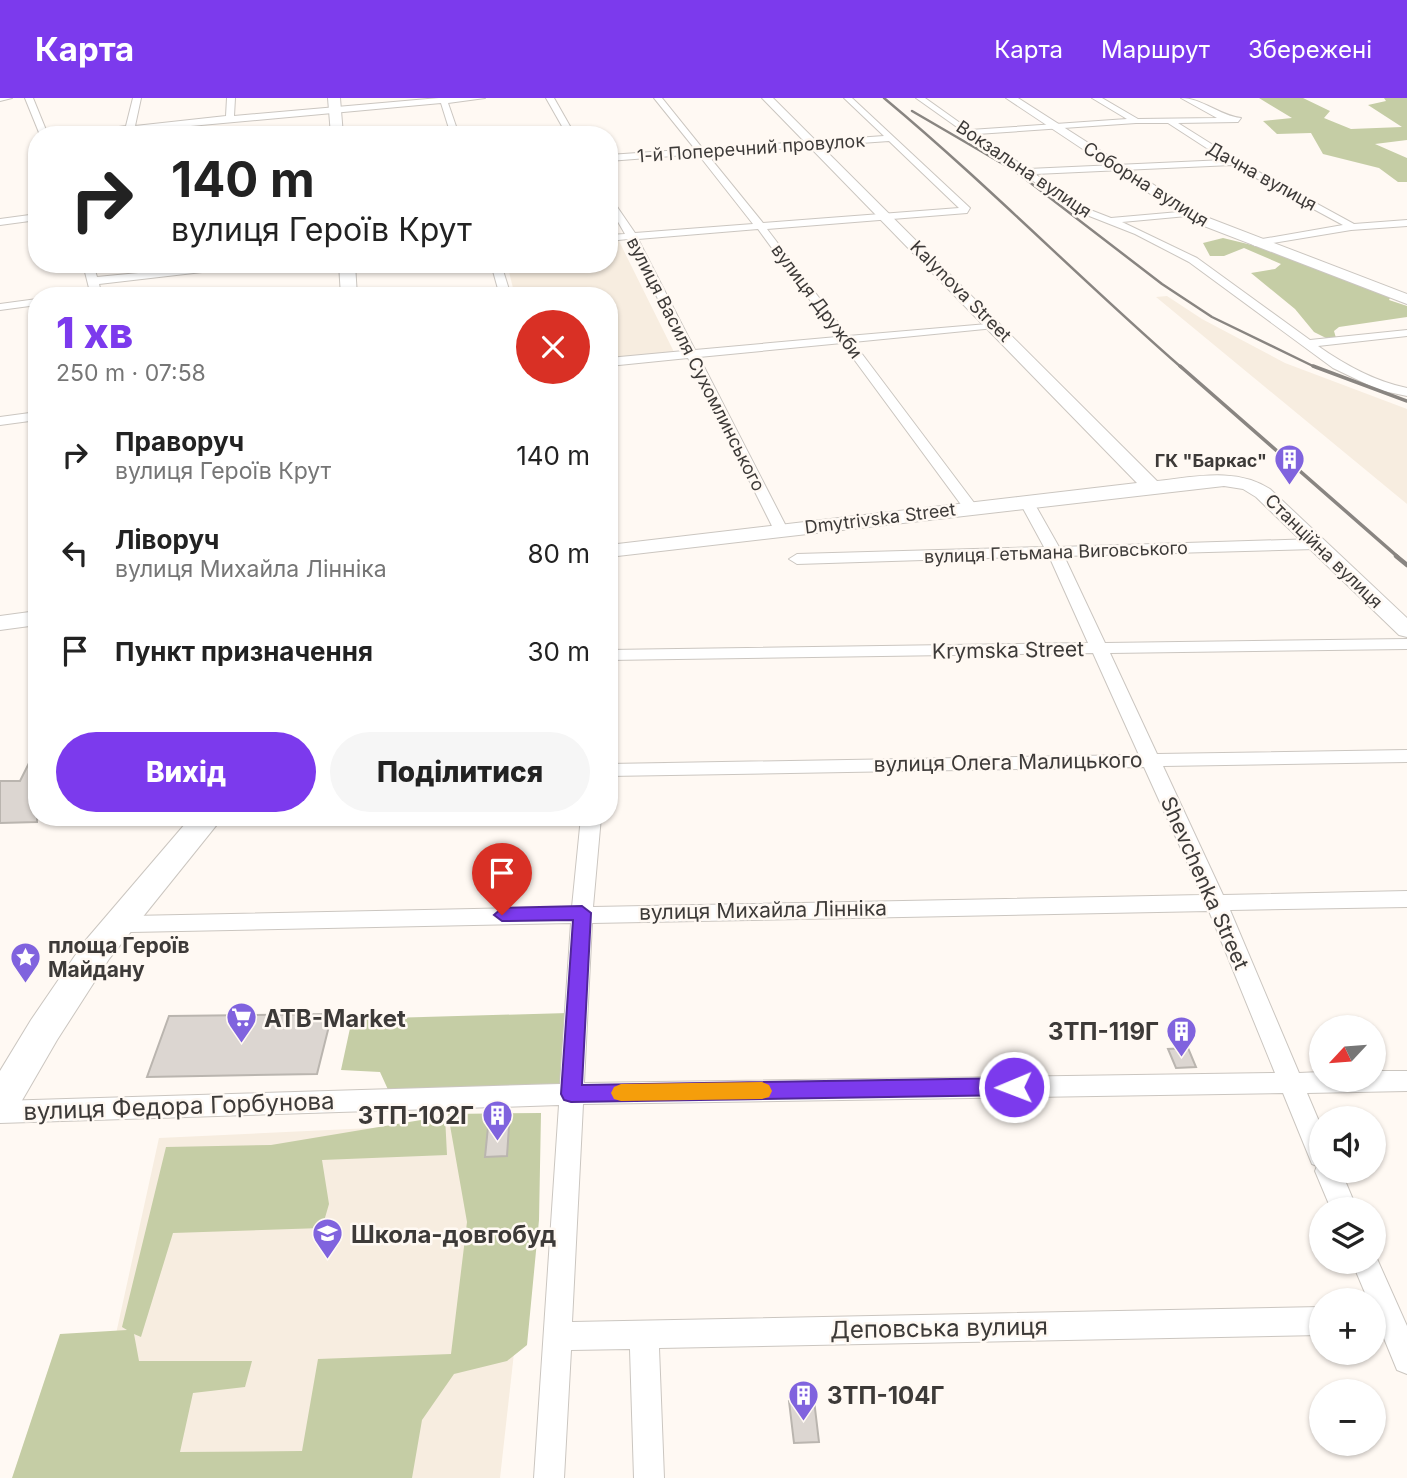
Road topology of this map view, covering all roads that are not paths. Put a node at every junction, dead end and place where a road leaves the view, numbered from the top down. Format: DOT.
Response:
graph roads {
  1 [pos="8,98"];
  2 [pos="29,98"];
  3 [pos="137,98"];
  4 [pos="231,98"];
  5 [pos="481,98"];
  6 [pos="550,98"];
  7 [pos="659,98"];
  8 [pos="766,98"];
  9 [pos="848,98"];
  10 [pos="920,98"];
  11 [pos="1011,98"];
  12 [pos="1096,98"];
  13 [pos="1185,98"];
  14 [pos="0,99"];
  15 [pos="444,99"];
  16 [pos="335,103"];
  17 [pos="230,119"];
  18 [pos="1238,120"];
  19 [pos="1136,121"];
  20 [pos="1228,121"];
  21 [pos="1172,123"];
  22 [pos="40,126"];
  23 [pos="130,126"];
  24 [pos="152,126"];
  25 [pos="336,126"];
  26 [pos="452,126"];
  27 [pos="566,126"];
  28 [pos="1056,126"];
  29 [pos="970,132"];
  30 [pos="893,138"];
  31 [pos="813,144"];
  32 [pos="701,152"];
  33 [pos="618,157"];
  34 [pos="1234,163"];
  35 [pos="1119,167"];
  36 [pos="1028,172"];
  37 [pos="618,213"];
  38 [pos="1187,213"];
  39 [pos="888,217"];
  40 [pos="28,218"];
  41 [pos="1109,220"];
  42 [pos="0,222"];
  43 [pos="1407,223"];
  44 [pos="761,227"];
  45 [pos="1353,227"];
  46 [pos="632,237"];
  47 [pos="618,238"];
  48 [pos="1255,243"];
  49 [pos="91,273"];
  50 [pos="175,273"];
  51 [pos="93,281"];
  52 [pos="95,287"];
  53 [pos="1407,299"];
  54 [pos="28,303"];
  55 [pos="0,307"];
  56 [pos="995,326"];
  57 [pos="1407,333"];
  58 [pos="845,339"];
  59 [pos="1310,343"];
  60 [pos="692,354"];
  61 [pos="618,361"];
  62 [pos="1407,392"];
  63 [pos="28,417"];
  64 [pos="0,421"];
  65 [pos="1152,487"];
  66 [pos="1026,501"];
  67 [pos="970,507"];
  68 [pos="781,530"];
  69 [pos="1315,544"];
  70 [pos="618,550"];
  71 [pos="1055,553"];
  72 [pos="797,559"];
  73 [pos="28,619"];
  74 [pos="0,622"];
  75 [pos="1407,630"];
  76 [pos="1407,644"];
  77 [pos="1100,649"];
  78 [pos="618,655"];
  79 [pos="1407,756"];
  80 [pos="1148,759"];
  81 [pos="618,770"];
  82 [pos="200,826"];
  83 [pos="590,826"];
  84 [pos="1407,899"];
  85 [pos="1216,902"];
  86 [pos="582,913"];
  87 [pos="119,921"];
  88 [pos="1407,1081"];
  89 [pos="1291,1083"];
  90 [pos="571,1094"];
  91 [pos="0,1105"];
  92 [pos="0,1112"];
  93 [pos="1309,1127"];
  94 [pos="1371,1274"];
  95 [pos="1390,1319"];
  96 [pos="1309,1321"];
  97 [pos="644,1334"];
  98 [pos="557,1336"];
  99 [pos="1407,1360"];
  100 [pos="549,1478"];
  101 [pos="649,1478"];
  1 -- 14 [label="street"];
  2 -- 22 [label="street"];
  3 -- 23 [label="street"];
  4 -- 17 [label="street"];
  5 -- 15 [label="street"];
  6 -- 27 [label="street"];
  7 -- 32 [label="street, вулиця Дружби"];
  8 -- 31 [label="street, Kalynova Street"];
  9 -- 30 [label="street"];
  10 -- 29 [label="street, Вокзальна вулиця"];
  11 -- 28 [label="street, Соборна вулиця"];
  12 -- 19 [label="street"];
  13 -- 20 [label="street"];
  15 -- 16 [label="street"];
  15 -- 26 [label="street"];
  16 -- 17 [label="street"];
  16 -- 25 [label="main road"];
  17 -- 24 [label="street"];
  18 -- 20 [label="street"];
  19 -- 21 [label="street"];
  19 -- 28 [label="street"];
  20 -- 21 [label="street"];
  21 -- 34 [label="street, Дачна вулиця"];
  28 -- 29 [label="street"];
  28 -- 35 [label="street, Соборна вулиця"];
  29 -- 36 [label="street, Вокзальна вулиця"];
  30 -- 31 [label="street, 1-й Поперечний провулок"];
  30 -- 39 [label="street"];
  31 -- 32 [label="street, 1-й Поперечний провулок"];
  31 -- 39 [label="street, Kalynova Street"];
  32 -- 33 [label="street, 1-й Поперечний провулок"];
  32 -- 44 [label="street, вулиця Дружби"];
  34 -- 35 [label="street"];
  34 -- 45 [label="street, Дачна вулиця"];
  35 -- 36 [label="street"];
  35 -- 38 [label="street, Соборна вулиця"];
  36 -- 41 [label="street, Вокзальна вулиця"];
  37 -- 46 [label="street, вулиця Василя Сухомлинського"];
  38 -- 41 [label="street"];
  38 -- 48 [label="street, Соборна вулиця"];
  39 -- 44 [label="street"];
  39 -- 56 [label="street, Kalynova Street"];
  40 -- 42 [label="street"];
  41 -- 59 [label="street, Вокзальна вулиця"];
  43 -- 45 [label="street"];
  44 -- 46 [label="street"];
  44 -- 58 [label="street, вулиця Дружби"];
  45 -- 48 [label="street"];
  46 -- 47 [label="street"];
  46 -- 60 [label="street, вулиця Василя Сухомлинського"];
  48 -- 53 [label="street, Соборна вулиця"];
  49 -- 51 [label="street"];
  50 -- 51 [label="street"];
  51 -- 52 [label="street"];
  54 -- 55 [label="street"];
  56 -- 58 [label="street"];
  56 -- 65 [label="street, Kalynova Street"];
  57 -- 59 [label="street"];
  58 -- 60 [label="street"];
  58 -- 67 [label="street, вулиця Дружби"];
  59 -- 62 [label="street, Вокзальна вулиця"];
  60 -- 61 [label="street"];
  60 -- 68 [label="street, вулиця Василя Сухомлинського"];
  63 -- 64 [label="street"];
  65 -- 66 [label="street, Dmytrivska Street"];
  65 -- 69 [label="street, Станційна вулиця"];
  66 -- 67 [label="street, Dmytrivska Street"];
  66 -- 71 [label="street, Shevchenka Street"];
  67 -- 68 [label="street, Dmytrivska Street"];
  68 -- 70 [label="street, Dmytrivska Street"];
  69 -- 71 [label="street, вулиця Гетьмана Виговського"];
  69 -- 75 [label="street, Станційна вулиця"];
  71 -- 72 [label="street, вулиця Гетьмана Виговського"];
  71 -- 77 [label="street, Shevchenka Street"];
  73 -- 74 [label="street"];
  76 -- 77 [label="street, Krymska Street"];
  77 -- 78 [label="street, Krymska Street"];
  77 -- 80 [label="street, Shevchenka Street"];
  79 -- 80 [label="street, вулиця Олега Малицького"];
  80 -- 81 [label="street, вулиця Олега Малицького"];
  80 -- 85 [label="street, Shevchenka Street"];
  82 -- 87 [label="main road"];
  83 -- 86 [label="street"];
  84 -- 85 [label="street, вулиця Михайла Лінніка"];
  85 -- 86 [label="street, вулиця Михайла Лінніка"];
  85 -- 89 [label="street, Shevchenka Street"];
  86 -- 87 [label="street, вулиця Михайла Лінніка"];
  86 -- 90 [label="street"];
  87 -- 91 [label="main road"];
  88 -- 89 [label="street, вулиця Федора Горбунова"];
  89 -- 90 [label="street, вулиця Федора Горбунова"];
  89 -- 93 [label="street, Shevchenka Street"];
  90 -- 92 [label="street, вулиця Федора Горбунова"];
  90 -- 98 [label="street"];
  94 -- 95 [label="street"];
  95 -- 99 [label="street"];
  96 -- 97 [label="street, Деповська вулиця"];
  97 -- 98 [label="street, Деповська вулиця"];
  97 -- 101 [label="street"];
  98 -- 100 [label="street"];
}
